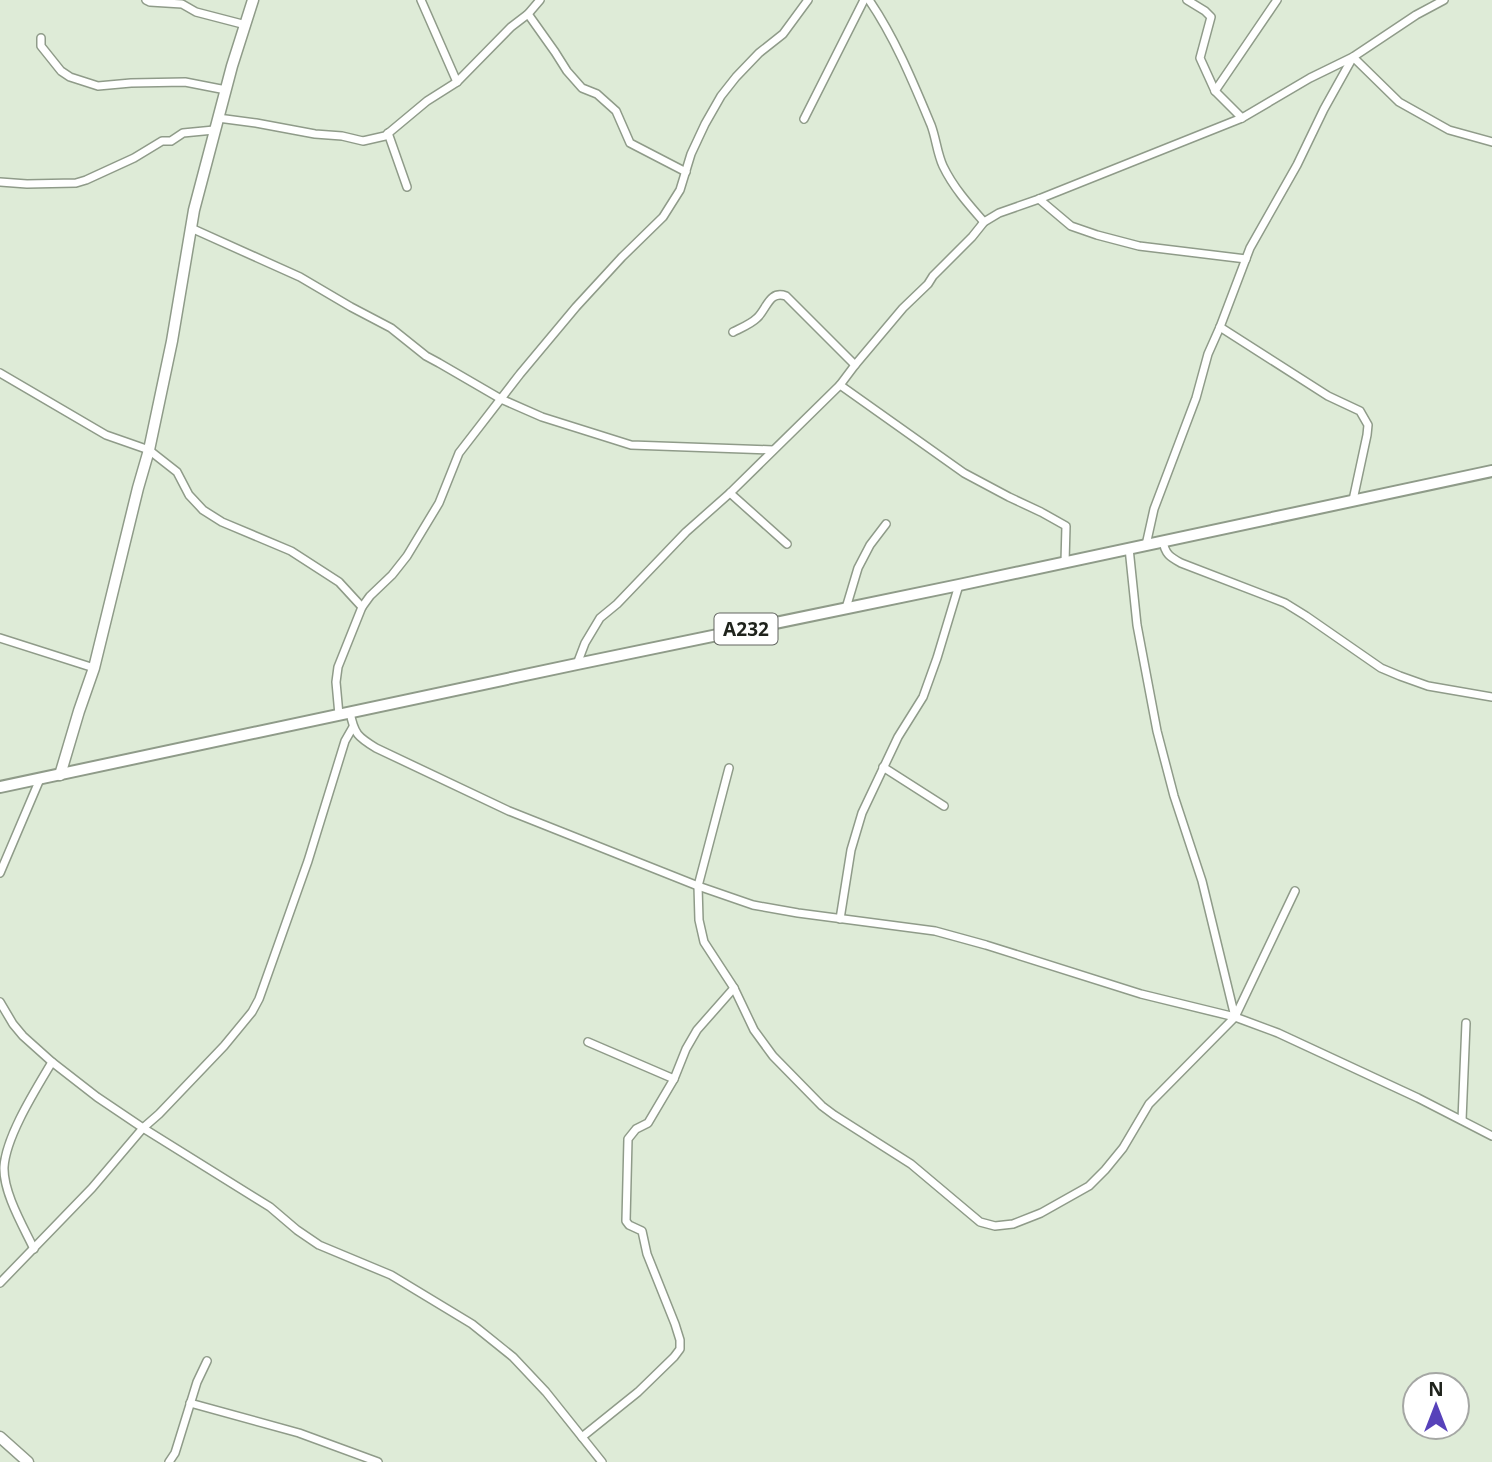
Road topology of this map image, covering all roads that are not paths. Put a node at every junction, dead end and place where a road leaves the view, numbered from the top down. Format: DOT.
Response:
graph roads {
  1 [pos="146,0"];
  2 [pos="253,0"];
  3 [pos="421,0"];
  4 [pos="540,0"];
  5 [pos="808,0"];
  6 [pos="867,0"];
  7 [pos="1187,0"];
  8 [pos="1277,0"];
  9 [pos="1444,0"];
  10 [pos="528,13"];
  11 [pos="246,25"];
  12 [pos="41,38"];
  13 [pos="1353,57"];
  14 [pos="457,82"];
  15 [pos="226,90"];
  16 [pos="1215,92"];
  17 [pos="218,118"];
  18 [pos="1242,118"];
  19 [pos="804,119"];
  20 [pos="214,130"];
  21 [pos="388,133"];
  22 [pos="1492,142"];
  23 [pos="686,172"];
  24 [pos="0,182"];
  25 [pos="407,187"];
  26 [pos="1039,199"];
  27 [pos="984,222"];
  28 [pos="191,228"];
  29 [pos="1246,259"];
  30 [pos="1220,327"];
  31 [pos="733,332"];
  32 [pos="855,365"];
  33 [pos="0,373"];
  34 [pos="840,385"];
  35 [pos="501,399"];
  36 [pos="149,450"];
  37 [pos="773,450"];
  38 [pos="1492,471"];
  39 [pos="730,493"];
  40 [pos="1353,500"];
  41 [pos="887,524"];
  42 [pos="1163,541"];
  43 [pos="787,544"];
  44 [pos="1146,545"];
  45 [pos="1129,548"];
  46 [pos="1065,562"];
  47 [pos="959,585"];
  48 [pos="362,607"];
  49 [pos="846,608"];
  50 [pos="0,638"];
  51 [pos="577,664"];
  52 [pos="94,668"];
  53 [pos="1492,697"];
  54 [pos="344,714"];
  55 [pos="353,727"];
  56 [pos="883,767"];
  57 [pos="729,768"];
  58 [pos="60,775"];
  59 [pos="40,779"];
  60 [pos="0,787"];
  61 [pos="944,806"];
  62 [pos="0,873"];
  63 [pos="698,886"];
  64 [pos="1295,891"];
  65 [pos="839,919"];
  66 [pos="734,988"];
  67 [pos="0,1002"];
  68 [pos="1235,1017"];
  69 [pos="1466,1023"];
  70 [pos="588,1042"];
  71 [pos="52,1062"];
  72 [pos="674,1079"];
  73 [pos="1462,1120"];
  74 [pos="143,1128"];
  75 [pos="1492,1136"];
  76 [pos="34,1249"];
  77 [pos="0,1283"];
  78 [pos="207,1361"];
  79 [pos="190,1403"];
  80 [pos="0,1437"];
  81 [pos="582,1437"];
  82 [pos="28,1462"];
  83 [pos="169,1462"];
  84 [pos="378,1462"];
  85 [pos="602,1462"];
  1 -- 11 [label="street"];
  2 -- 11 [label="street"];
  3 -- 14 [label="street"];
  4 -- 10 [label="street"];
  5 -- 23 [label="street"];
  6 -- 19 [label="street"];
  6 -- 27 [label="street"];
  7 -- 16 [label="street"];
  8 -- 16 [label="street"];
  9 -- 13 [label="street"];
  10 -- 14 [label="street"];
  10 -- 23 [label="street"];
  11 -- 15 [label="street"];
  12 -- 15 [label="street"];
  13 -- 18 [label="street"];
  13 -- 22 [label="street"];
  13 -- 29 [label="street"];
  14 -- 21 [label="street"];
  15 -- 17 [label="street"];
  16 -- 18 [label="street"];
  17 -- 20 [label="street"];
  17 -- 21 [label="street"];
  18 -- 26 [label="street"];
  20 -- 24 [label="street"];
  20 -- 28 [label="street"];
  21 -- 25 [label="street"];
  23 -- 35 [label="street"];
  26 -- 27 [label="street"];
  26 -- 29 [label="street"];
  27 -- 32 [label="street"];
  28 -- 35 [label="street"];
  28 -- 36 [label="street"];
  29 -- 30 [label="street"];
  30 -- 40 [label="street"];
  30 -- 44 [label="street"];
  31 -- 32 [label="street"];
  32 -- 34 [label="street"];
  33 -- 36 [label="street"];
  34 -- 37 [label="street"];
  34 -- 46 [label="street"];
  35 -- 37 [label="street"];
  35 -- 48 [label="street"];
  36 -- 48 [label="street"];
  36 -- 52 [label="street"];
  37 -- 39 [label="street"];
  38 -- 40 [label="main road, A232"];
  39 -- 43 [label="street"];
  39 -- 51 [label="street"];
  40 -- 42 [label="main road, A232"];
  41 -- 49 [label="street"];
  42 -- 44 [label="main road, A232"];
  42 -- 53 [label="street"];
  44 -- 45 [label="main road, A232"];
  45 -- 46 [label="main road, A232"];
  45 -- 68 [label="street"];
  46 -- 47 [label="main road, A232"];
  47 -- 49 [label="main road, A232"];
  47 -- 56 [label="street"];
  48 -- 54 [label="street"];
  49 -- 51 [label="main road, A232"];
  50 -- 52 [label="street"];
  51 -- 54 [label="main road, A232"];
  52 -- 58 [label="street"];
  54 -- 55 [label="street"];
  54 -- 58 [label="main road, A232"];
  55 -- 63 [label="street"];
  55 -- 74 [label="street"];
  56 -- 61 [label="street"];
  56 -- 65 [label="street"];
  57 -- 63 [label="street"];
  58 -- 59 [label="main road, A232"];
  59 -- 60 [label="main road, A232"];
  59 -- 62 [label="street"];
  63 -- 65 [label="street"];
  63 -- 66 [label="street"];
  64 -- 68 [label="street"];
  65 -- 68 [label="street"];
  66 -- 68 [label="street"];
  66 -- 72 [label="street"];
  67 -- 71 [label="street"];
  68 -- 73 [label="street"];
  69 -- 73 [label="street"];
  70 -- 72 [label="street"];
  71 -- 74 [label="street"];
  71 -- 76 [label="street"];
  72 -- 81 [label="street"];
  73 -- 75 [label="street"];
  74 -- 76 [label="street"];
  74 -- 81 [label="street"];
  76 -- 77 [label="street"];
  78 -- 79 [label="street"];
  79 -- 83 [label="street"];
  79 -- 84 [label="street"];
  80 -- 82 [label="street"];
  81 -- 85 [label="street"];
}
